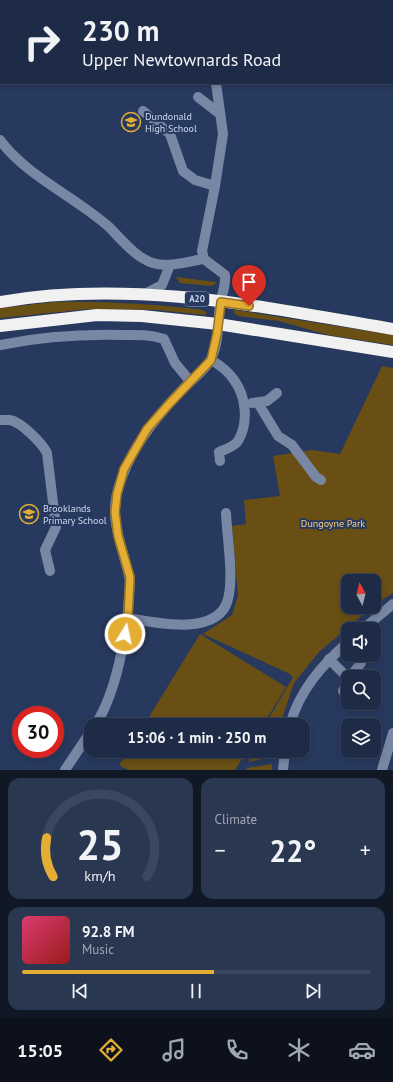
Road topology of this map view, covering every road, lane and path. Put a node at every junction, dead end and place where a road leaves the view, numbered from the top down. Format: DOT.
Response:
graph roads {
  1 [pos="216,84"];
  2 [pos="198,97"];
  3 [pos="143,111"];
  4 [pos="220,114"];
  5 [pos="0,140"];
  6 [pos="215,186"];
  7 [pos="204,259"];
  8 [pos="170,265"];
  9 [pos="143,294"];
  10 [pos="0,302"];
  11 [pos="221,302"];
  12 [pos="218,324"];
  13 [pos="0,326"];
  14 [pos="393,328"];
  15 [pos="0,345"];
  16 [pos="393,352"];
  17 [pos="211,360"];
  18 [pos="190,381"];
  19 [pos="277,393"];
  20 [pos="245,403"];
  21 [pos="258,403"];
  22 [pos="0,420"];
  23 [pos="220,462"];
  24 [pos="321,480"];
  25 [pos="226,513"];
  26 [pos="50,571"];
  27 [pos="393,604"];
  28 [pos="128,618"];
  29 [pos="371,622"];
  30 [pos="341,648"];
  31 [pos="329,659"];
  32 [pos="361,663"];
  33 [pos="341,670"];
  34 [pos="355,670"];
  35 [pos="100,718"];
  36 [pos="292,718"];
  37 [pos="393,733"];
  38 [pos="84,742"];
  39 [pos="284,758"];
  40 [pos="65,770"];
  41 [pos="283,770"];
  42 [pos="382,770"];
  1 -- 4 [label="street"];
  2 -- 4 [label="street"];
  3 -- 6 [label="street"];
  4 -- 6 [label="street"];
  5 -- 8 [label="street"];
  6 -- 7 [label="street"];
  7 -- 8 [label="street"];
  7 -- 11 [label="street"];
  8 -- 9 [label="street"];
  9 -- 10 [label="highway, A20"];
  9 -- 11 [label="highway, A20"];
  11 -- 12 [label="street"];
  11 -- 14 [label="highway, A20"];
  12 -- 13 [label="highway, A20"];
  12 -- 16 [label="highway, A20"];
  12 -- 17 [label="street"];
  15 -- 18 [label="street"];
  17 -- 18 [label="street"];
  17 -- 20 [label="street"];
  18 -- 28 [label="street"];
  19 -- 21 [label="street"];
  20 -- 21 [label="street"];
  20 -- 23 [label="street"];
  21 -- 24 [label="street"];
  22 -- 26 [label="street"];
  25 -- 28 [label="street"];
  27 -- 29 [label="street"];
  28 -- 35 [label="street"];
  30 -- 31 [label="street"];
  31 -- 33 [label="street"];
  31 -- 36 [label="street"];
  32 -- 34 [label="street"];
  37 -- 42 [label="street"];
  38 -- 40 [label="street"];
  39 -- 41 [label="street"];
}
